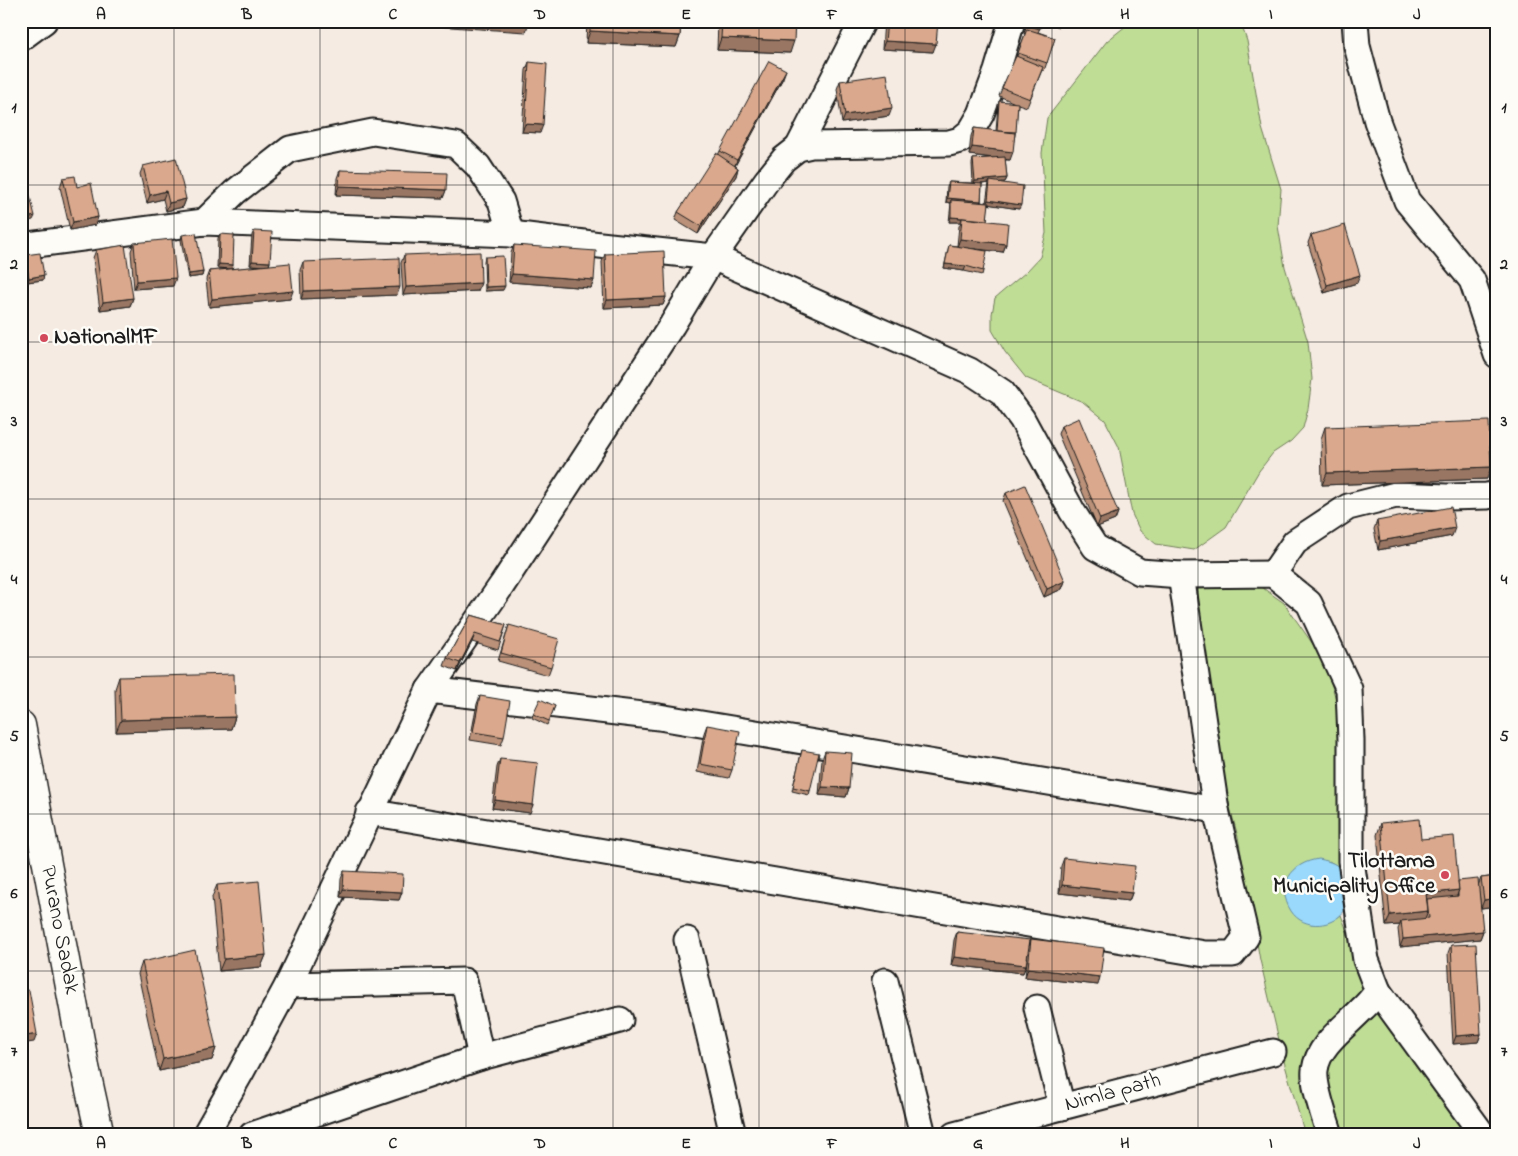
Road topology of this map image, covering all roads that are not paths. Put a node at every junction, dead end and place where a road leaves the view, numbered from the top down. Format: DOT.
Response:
graph roads {
  1 [pos="44,21"];
  2 [pos="863,21"];
  3 [pos="1012,21"];
  4 [pos="1355,21"];
  5 [pos="21,38"];
  6 [pos="798,148"];
  7 [pos="204,222"];
  8 [pos="511,234"];
  9 [pos="21,246"];
  10 [pos="713,257"];
  11 [pos="1497,355"];
  12 [pos="1497,494"];
  13 [pos="1274,574"];
  14 [pos="1181,575"];
  15 [pos="429,690"];
  16 [pos="21,725"];
  17 [pos="1216,810"];
  18 [pos="369,812"];
  19 [pos="687,940"];
  20 [pos="885,981"];
  21 [pos="288,985"];
  22 [pos="1378,991"];
  23 [pos="1037,1008"];
  24 [pos="620,1020"];
  25 [pos="1273,1052"];
  26 [pos="481,1057"];
  27 [pos="1062,1107"];
  28 [pos="100,1135"];
  29 [pos="205,1135"];
  30 [pos="252,1135"];
  31 [pos="733,1135"];
  32 [pos="923,1135"];
  33 [pos="954,1135"];
  34 [pos="1330,1135"];
  35 [pos="1483,1135"];
  1 -- 5 [label="street"];
  2 -- 6 [label="street"];
  3 -- 6 [label="street"];
  4 -- 11 [label="street"];
  6 -- 10 [label="street"];
  7 -- 8 [label="street"];
  7 -- 8 [label="street"];
  7 -- 9 [label="street"];
  8 -- 10 [label="street"];
  10 -- 14 [label="street"];
  10 -- 15 [label="street"];
  12 -- 13 [label="street"];
  13 -- 14 [label="street"];
  13 -- 22 [label="street"];
  14 -- 17 [label="street"];
  15 -- 17 [label="street"];
  15 -- 18 [label="street"];
  16 -- 28 [label="main road, Purano Sadak"];
  17 -- 18 [label="street"];
  18 -- 21 [label="street"];
  19 -- 31 [label="street"];
  20 -- 32 [label="street"];
  21 -- 26 [label="street"];
  21 -- 29 [label="street"];
  22 -- 34 [label="street"];
  22 -- 35 [label="street"];
  23 -- 27 [label="street"];
  24 -- 26 [label="street"];
  25 -- 27 [label="street, Nimla path"];
  26 -- 30 [label="street"];
  27 -- 33 [label="street, Nimla path"];
}
